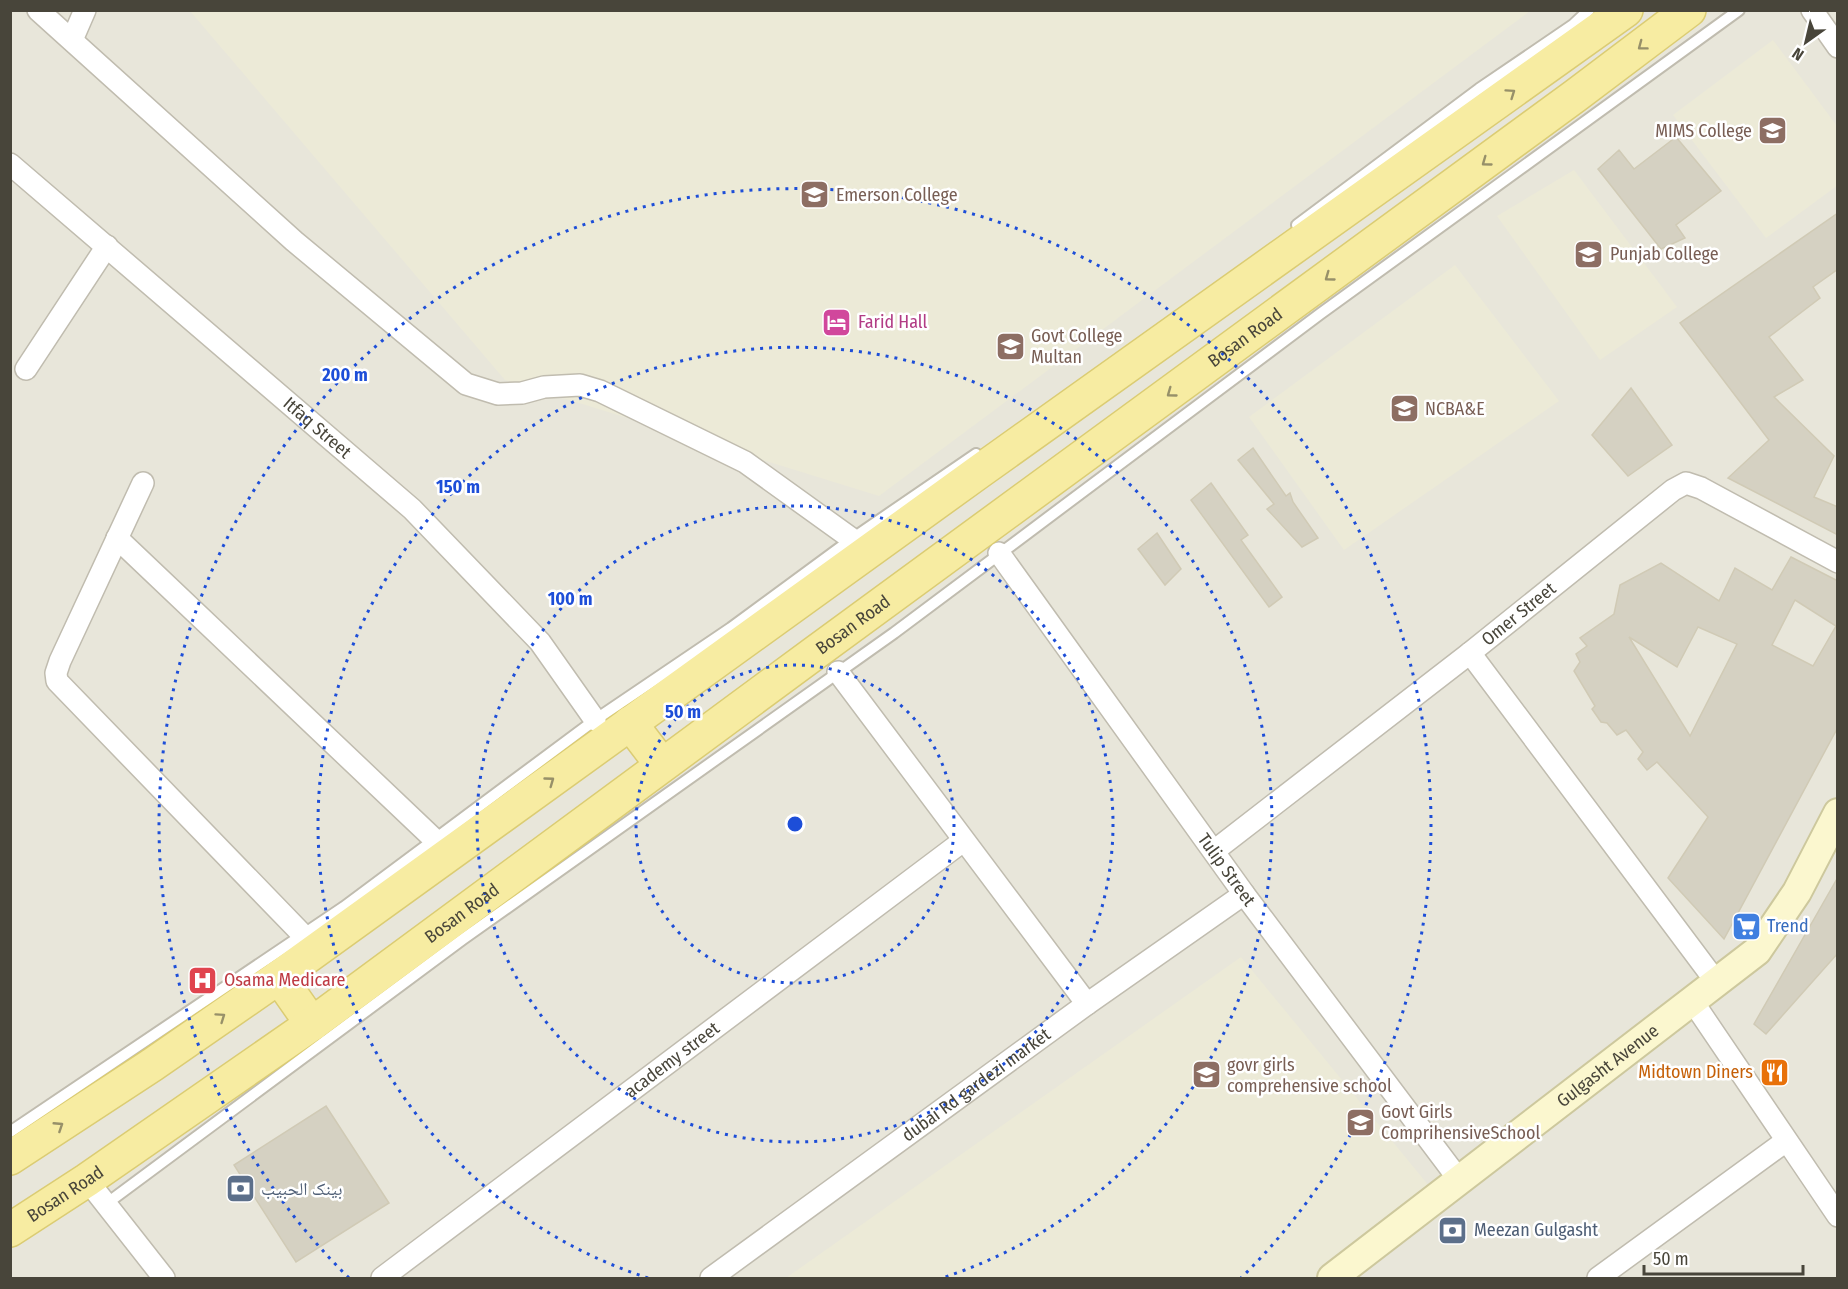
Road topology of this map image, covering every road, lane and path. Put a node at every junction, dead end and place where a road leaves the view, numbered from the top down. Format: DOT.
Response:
graph roads {
  1 [pos="38,10"];
  2 [pos="85,10"];
  3 [pos="1589,10"];
  4 [pos="1626,10"];
  5 [pos="1689,10"];
  6 [pos="1739,10"];
  7 [pos="1812,10"];
  8 [pos="72,40"];
  9 [pos="1838,47"];
  10 [pos="10,164"];
  11 [pos="1290,230"];
  12 [pos="107,246"];
  13 [pos="26,369"];
  14 [pos="990,444"];
  15 [pos="143,483"];
  16 [pos="117,538"];
  17 [pos="852,539"];
  18 [pos="999,553"];
  19 [pos="1838,562"];
  20 [pos="1470,653"];
  21 [pos="838,672"];
  22 [pos="595,720"];
  23 [pos="630,723"];
  24 [pos="662,765"];
  25 [pos="1838,813"];
  26 [pos="435,840"];
  27 [pos="963,841"];
  28 [pos="1214,851"];
  29 [pos="1244,894"];
  30 [pos="303,935"];
  31 [pos="279,977"];
  32 [pos="1717,983"];
  33 [pos="1693,1002"];
  34 [pos="1087,1004"];
  35 [pos="312,1024"];
  36 [pos="10,1132"];
  37 [pos="1786,1141"];
  38 [pos="10,1158"];
  39 [pos="1460,1181"];
  40 [pos="96,1192"];
  41 [pos="1838,1216"];
  42 [pos="10,1230"];
  43 [pos="720,1276"];
  44 [pos="164,1278"];
  45 [pos="382,1278"];
  46 [pos="1332,1278"];
  47 [pos="1598,1278"];
  1 -- 8 [label="street"];
  2 -- 8 [label="street"];
  3 -- 11 [label="lane"];
  23 -- 4 [label="main road, one-way"];
  5 -- 24 [label="main road, Bosan Road, one-way"];
  6 -- 18 [label="lane"];
  7 -- 9 [label="street"];
  8 -- 17 [label="street"];
  10 -- 12 [label="street, Itfaq Street"];
  12 -- 13 [label="street"];
  12 -- 22 [label="street, Itfaq Street"];
  14 -- 17 [label="lane"];
  15 -- 16 [label="street"];
  16 -- 26 [label="street"];
  16 -- 30 [label="street"];
  17 -- 22 [label="lane"];
  18 -- 21 [label="lane"];
  18 -- 28 [label="street, Tulip Street"];
  19 -- 20 [label="street, Omer Street"];
  20 -- 28 [label="street, Omer Street"];
  20 -- 32 [label="street"];
  21 -- 27 [label="street"];
  21 -- 40 [label="lane"];
  22 -- 26 [label="lane"];
  23 -- 24 [label="main road"];
  31 -- 23 [label="main road, one-way"];
  24 -- 35 [label="main road, Bosan Road"];
  25 -- 32 [label="street, Gulgasht Avenue"];
  26 -- 30 [label="lane"];
  27 -- 34 [label="street"];
  27 -- 45 [label="street, academy street"];
  28 -- 29 [label="street, Tulip Street"];
  29 -- 34 [label="street, dubai Rd gardezi market"];
  29 -- 39 [label="street, Tulip Street"];
  30 -- 36 [label="lane"];
  31 -- 35 [label="main road"];
  38 -- 31 [label="main road, one-way"];
  32 -- 33 [label="street, Gulgasht Avenue"];
  33 -- 37 [label="street"];
  33 -- 39 [label="street, Gulgasht Avenue"];
  34 -- 43 [label="street, dubai Rd gardezi market"];
  35 -- 40 [label="main road, Bosan Road"];
  37 -- 41 [label="street"];
  37 -- 47 [label="street"];
  39 -- 46 [label="street, Gulgasht Avenue"];
  40 -- 42 [label="main road, Bosan Road"];
  40 -- 44 [label="street"];
}
